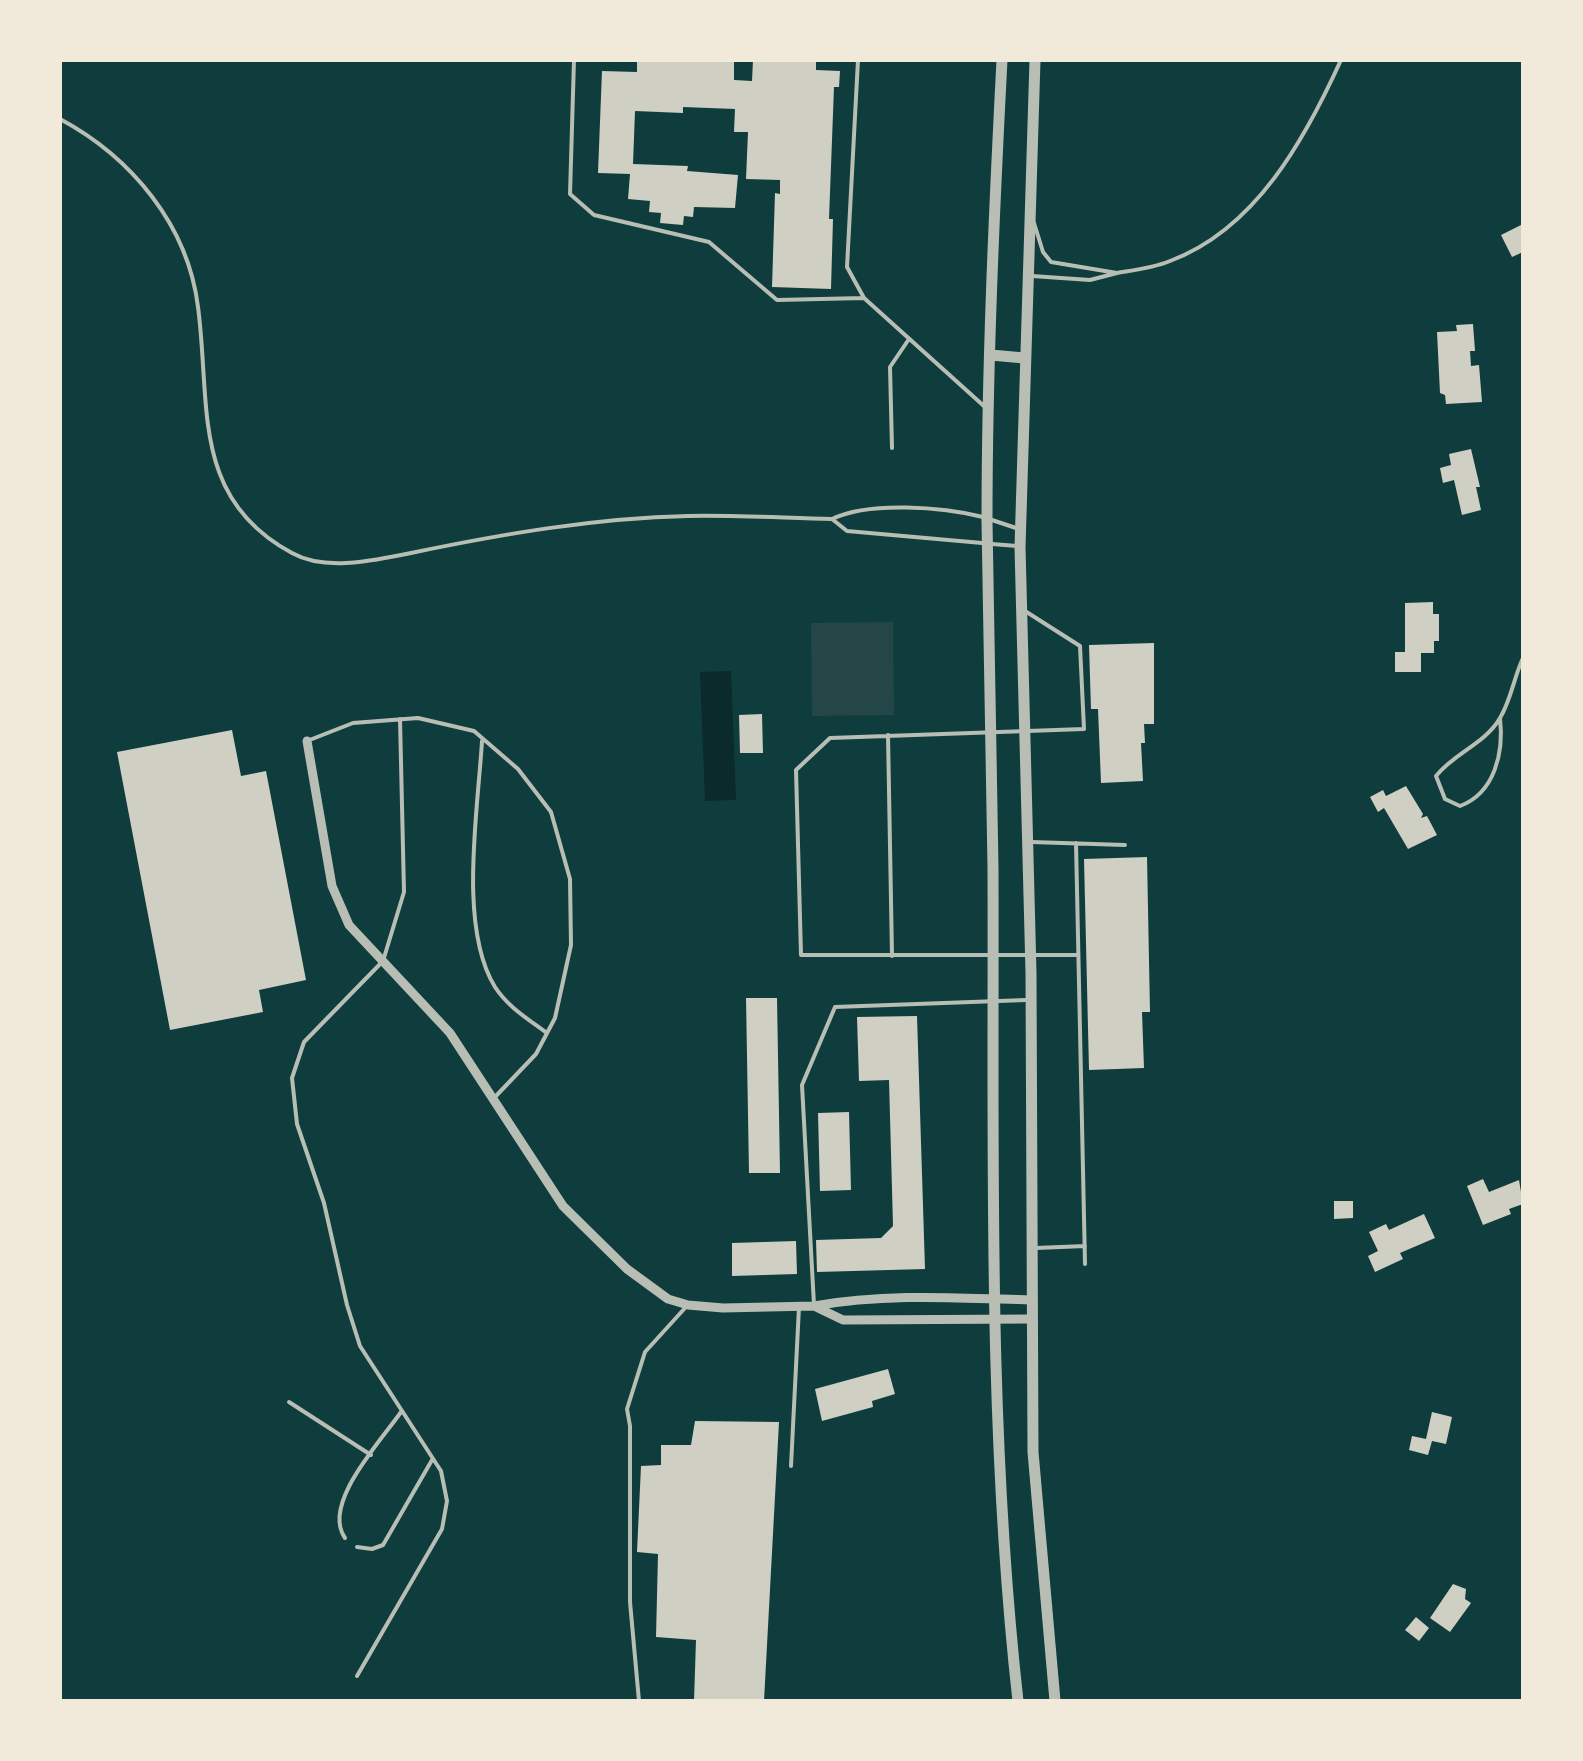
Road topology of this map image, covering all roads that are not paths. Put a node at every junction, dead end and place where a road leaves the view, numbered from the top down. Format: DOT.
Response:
graph roads {
  1 [pos="574,60"];
  2 [pos="858,60"];
  3 [pos="1002,60"];
  4 [pos="1035,60"];
  5 [pos="1342,60"];
  6 [pos="60,120"];
  7 [pos="1030,209"];
  8 [pos="1117,273"];
  9 [pos="1027,276"];
  10 [pos="864,298"];
  11 [pos="909,339"];
  12 [pos="991,355"];
  13 [pos="1024,358"];
  14 [pos="990,411"];
  15 [pos="892,448"];
  16 [pos="832,518"];
  17 [pos="988,518"];
  18 [pos="1021,530"];
  19 [pos="988,543"];
  20 [pos="1020,547"];
  21 [pos="1021,609"];
  22 [pos="1523,658"];
  23 [pos="1500,718"];
  24 [pos="400,719"];
  25 [pos="990,731"];
  26 [pos="1024,731"];
  27 [pos="888,736"];
  28 [pos="482,738"];
  29 [pos="307,741"];
  30 [pos="1026,842"];
  31 [pos="1076,844"];
  32 [pos="1125,845"];
  33 [pos="992,954"];
  34 [pos="1030,955"];
  35 [pos="1078,955"];
  36 [pos="892,956"];
  37 [pos="383,961"];
  38 [pos="1030,1000"];
  39 [pos="993,1001"];
  40 [pos="547,1033"];
  41 [pos="494,1097"];
  42 [pos="1085,1246"];
  43 [pos="1031,1248"];
  44 [pos="1085,1264"];
  45 [pos="995,1299"];
  46 [pos="1032,1300"];
  47 [pos="688,1305"];
  48 [pos="814,1306"];
  49 [pos="799,1307"];
  50 [pos="995,1319"];
  51 [pos="1032,1319"];
  52 [pos="289,1402"];
  53 [pos="401,1412"];
  54 [pos="370,1455"];
  55 [pos="433,1459"];
  56 [pos="791,1466"];
  57 [pos="345,1538"];
  58 [pos="357,1547"];
  59 [pos="357,1676"];
  60 [pos="640,1701"];
  61 [pos="1018,1701"];
  62 [pos="1054,1701"];
  1 -- 10 [label="lane"];
  2 -- 10 [label="lane"];
  3 -- 12 [label="street"];
  4 -- 7 [label="street"];
  5 -- 8 [label="lane"];
  6 -- 16 [label="lane"];
  7 -- 8 [label="lane"];
  7 -- 9 [label="street"];
  8 -- 9 [label="lane"];
  9 -- 13 [label="street"];
  10 -- 11 [label="lane"];
  11 -- 14 [label="lane"];
  11 -- 15 [label="lane"];
  12 -- 13 [label="street"];
  12 -- 14 [label="street"];
  13 -- 18 [label="street"];
  14 -- 17 [label="street"];
  16 -- 17 [label="lane"];
  16 -- 19 [label="lane"];
  17 -- 18 [label="lane"];
  17 -- 19 [label="street"];
  18 -- 20 [label="street"];
  19 -- 20 [label="lane"];
  19 -- 25 [label="street"];
  20 -- 21 [label="street"];
  21 -- 26 [label="street"];
  21 -- 26 [label="lane"];
  22 -- 23 [label="lane"];
  23 -- 23 [label="lane"];
  24 -- 28 [label="lane"];
  24 -- 29 [label="lane"];
  24 -- 37 [label="lane"];
  25 -- 26 [label="lane"];
  25 -- 27 [label="lane"];
  25 -- 33 [label="street"];
  26 -- 30 [label="street"];
  27 -- 36 [label="lane"];
  27 -- 36 [label="lane"];
  28 -- 40 [label="lane"];
  28 -- 40 [label="lane"];
  29 -- 37 [label="street"];
  30 -- 31 [label="lane"];
  30 -- 34 [label="street"];
  31 -- 32 [label="lane"];
  31 -- 35 [label="lane"];
  33 -- 34 [label="lane"];
  33 -- 36 [label="lane"];
  33 -- 39 [label="street"];
  34 -- 35 [label="lane"];
  34 -- 38 [label="street"];
  35 -- 42 [label="lane"];
  37 -- 41 [label="street"];
  37 -- 53 [label="lane"];
  38 -- 39 [label="lane"];
  38 -- 43 [label="street"];
  39 -- 45 [label="street"];
  39 -- 48 [label="lane"];
  40 -- 41 [label="lane"];
  41 -- 47 [label="street"];
  42 -- 43 [label="lane"];
  42 -- 44 [label="lane"];
  43 -- 46 [label="street"];
  45 -- 46 [label="street"];
  45 -- 48 [label="street"];
  45 -- 50 [label="street"];
  46 -- 51 [label="street"];
  47 -- 49 [label="street"];
  47 -- 60 [label="lane"];
  48 -- 49 [label="street"];
  48 -- 50 [label="street"];
  49 -- 56 [label="lane"];
  50 -- 51 [label="street"];
  50 -- 61 [label="street"];
  51 -- 62 [label="street"];
  52 -- 54 [label="lane"];
  53 -- 54 [label="lane"];
  53 -- 55 [label="lane"];
  54 -- 57 [label="lane"];
  55 -- 58 [label="lane"];
  55 -- 59 [label="lane"];
}
